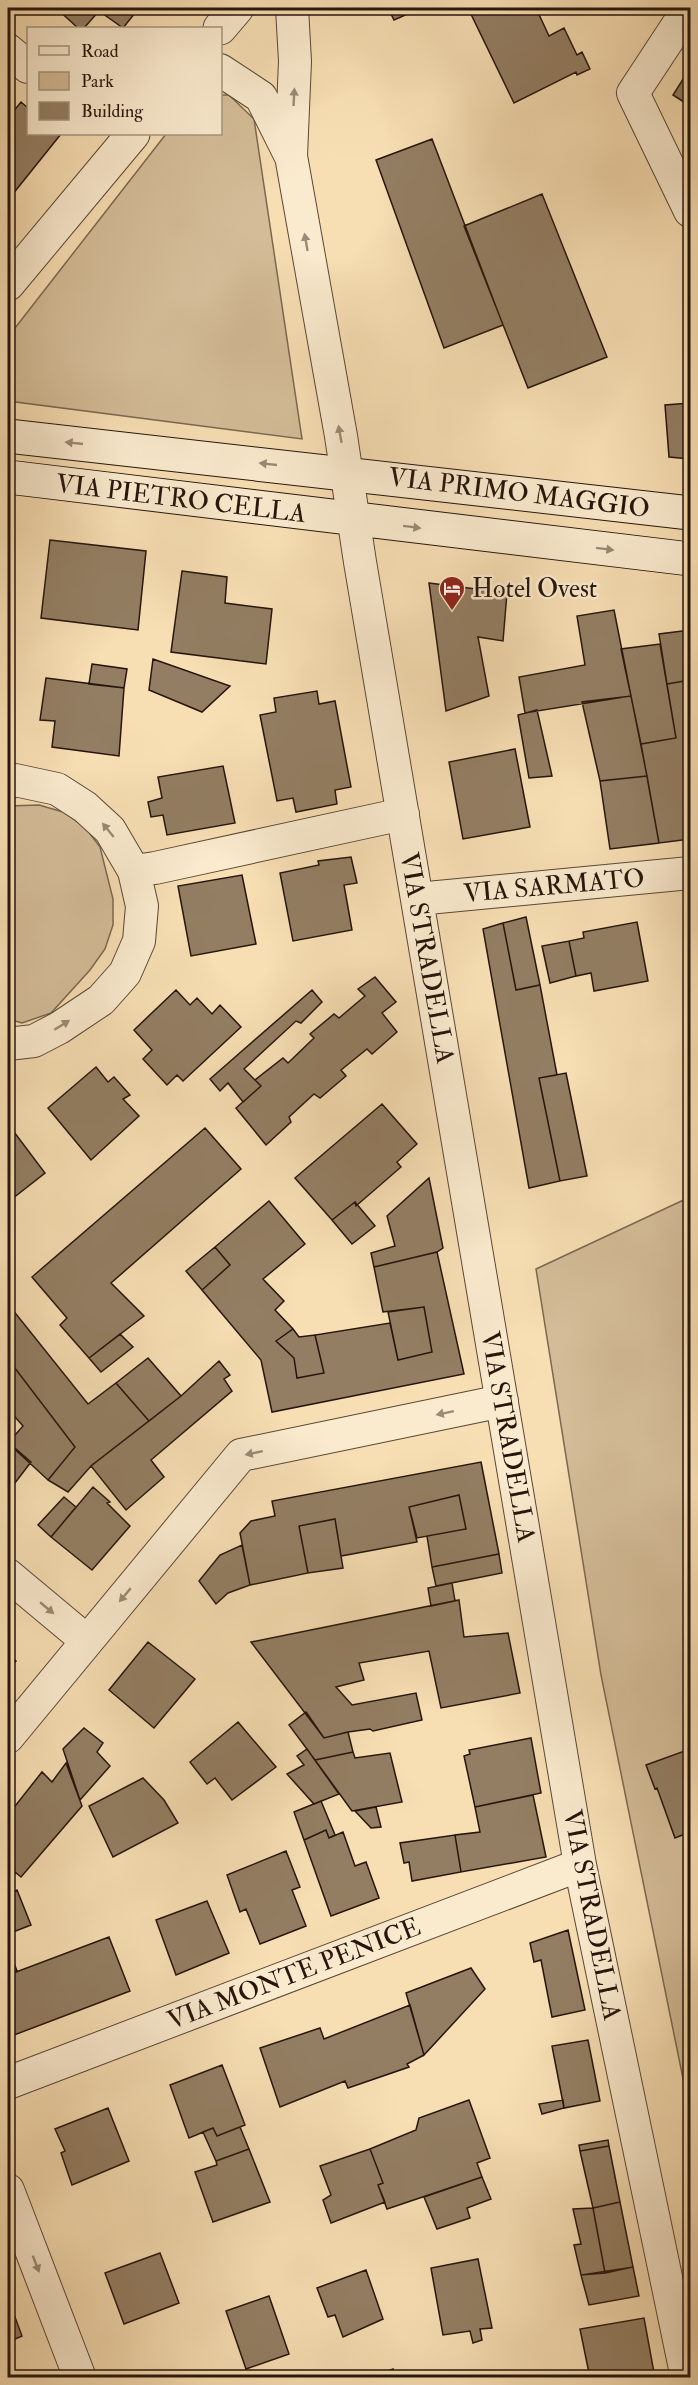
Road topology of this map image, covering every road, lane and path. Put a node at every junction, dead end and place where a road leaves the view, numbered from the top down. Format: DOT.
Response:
graph roads {
  1 [pos="237,8"];
  2 [pos="291,8"];
  3 [pos="689,8"];
  4 [pos="221,27"];
  5 [pos="8,50"];
  6 [pos="27,66"];
  7 [pos="222,71"];
  8 [pos="123,137"];
  9 [pos="291,156"];
  10 [pos="690,211"];
  11 [pos="13,275"];
  12 [pos="8,436"];
  13 [pos="8,477"];
  14 [pos="350,495"];
  15 [pos="690,513"];
  16 [pos="690,559"];
  17 [pos="8,783"];
  18 [pos="403,814"];
  19 [pos="134,871"];
  20 [pos="690,873"];
  21 [pos="417,899"];
  22 [pos="8,1044"];
  23 [pos="502,1401"];
  24 [pos="8,1575"];
  25 [pos="87,1641"];
  26 [pos="8,1737"];
  27 [pos="580,1865"];
  28 [pos="8,2083"];
  29 [pos="8,2190"];
  30 [pos="80,2378"];
  31 [pos="687,2378"];
  1 -- 4 [label="main road"];
  9 -- 2 [label="street, one-way"];
  3 -- 10 [label="street"];
  5 -- 6 [label="street"];
  7 -- 9 [label="street"];
  8 -- 11 [label="main road"];
  14 -- 9 [label="street, VIA STRADELLA, one-way"];
  14 -- 12 [label="main road, VIA PIETRO CELLA, one-way"];
  13 -- 14 [label="main road, VIA PIETRO CELLA"];
  14 -- 15 [label="main road, VIA PRIMO MAGGIO"];
  14 -- 16 [label="main road, VIA PRIMO MAGGIO, one-way"];
  14 -- 18 [label="street, VIA STRADELLA"];
  19 -- 17 [label="street, one-way"];
  18 -- 19 [label="street"];
  18 -- 21 [label="street, VIA STRADELLA"];
  22 -- 19 [label="street, one-way"];
  20 -- 21 [label="street, VIA SARMATO"];
  21 -- 23 [label="street, VIA STRADELLA"];
  23 -- 25 [label="street, one-way"];
  23 -- 27 [label="street, VIA STRADELLA"];
  24 -- 25 [label="street, one-way"];
  25 -- 26 [label="street"];
  27 -- 28 [label="street, VIA MONTE PENICE"];
  27 -- 31 [label="street, VIA STRADELLA"];
  29 -- 30 [label="street, one-way"];
}
